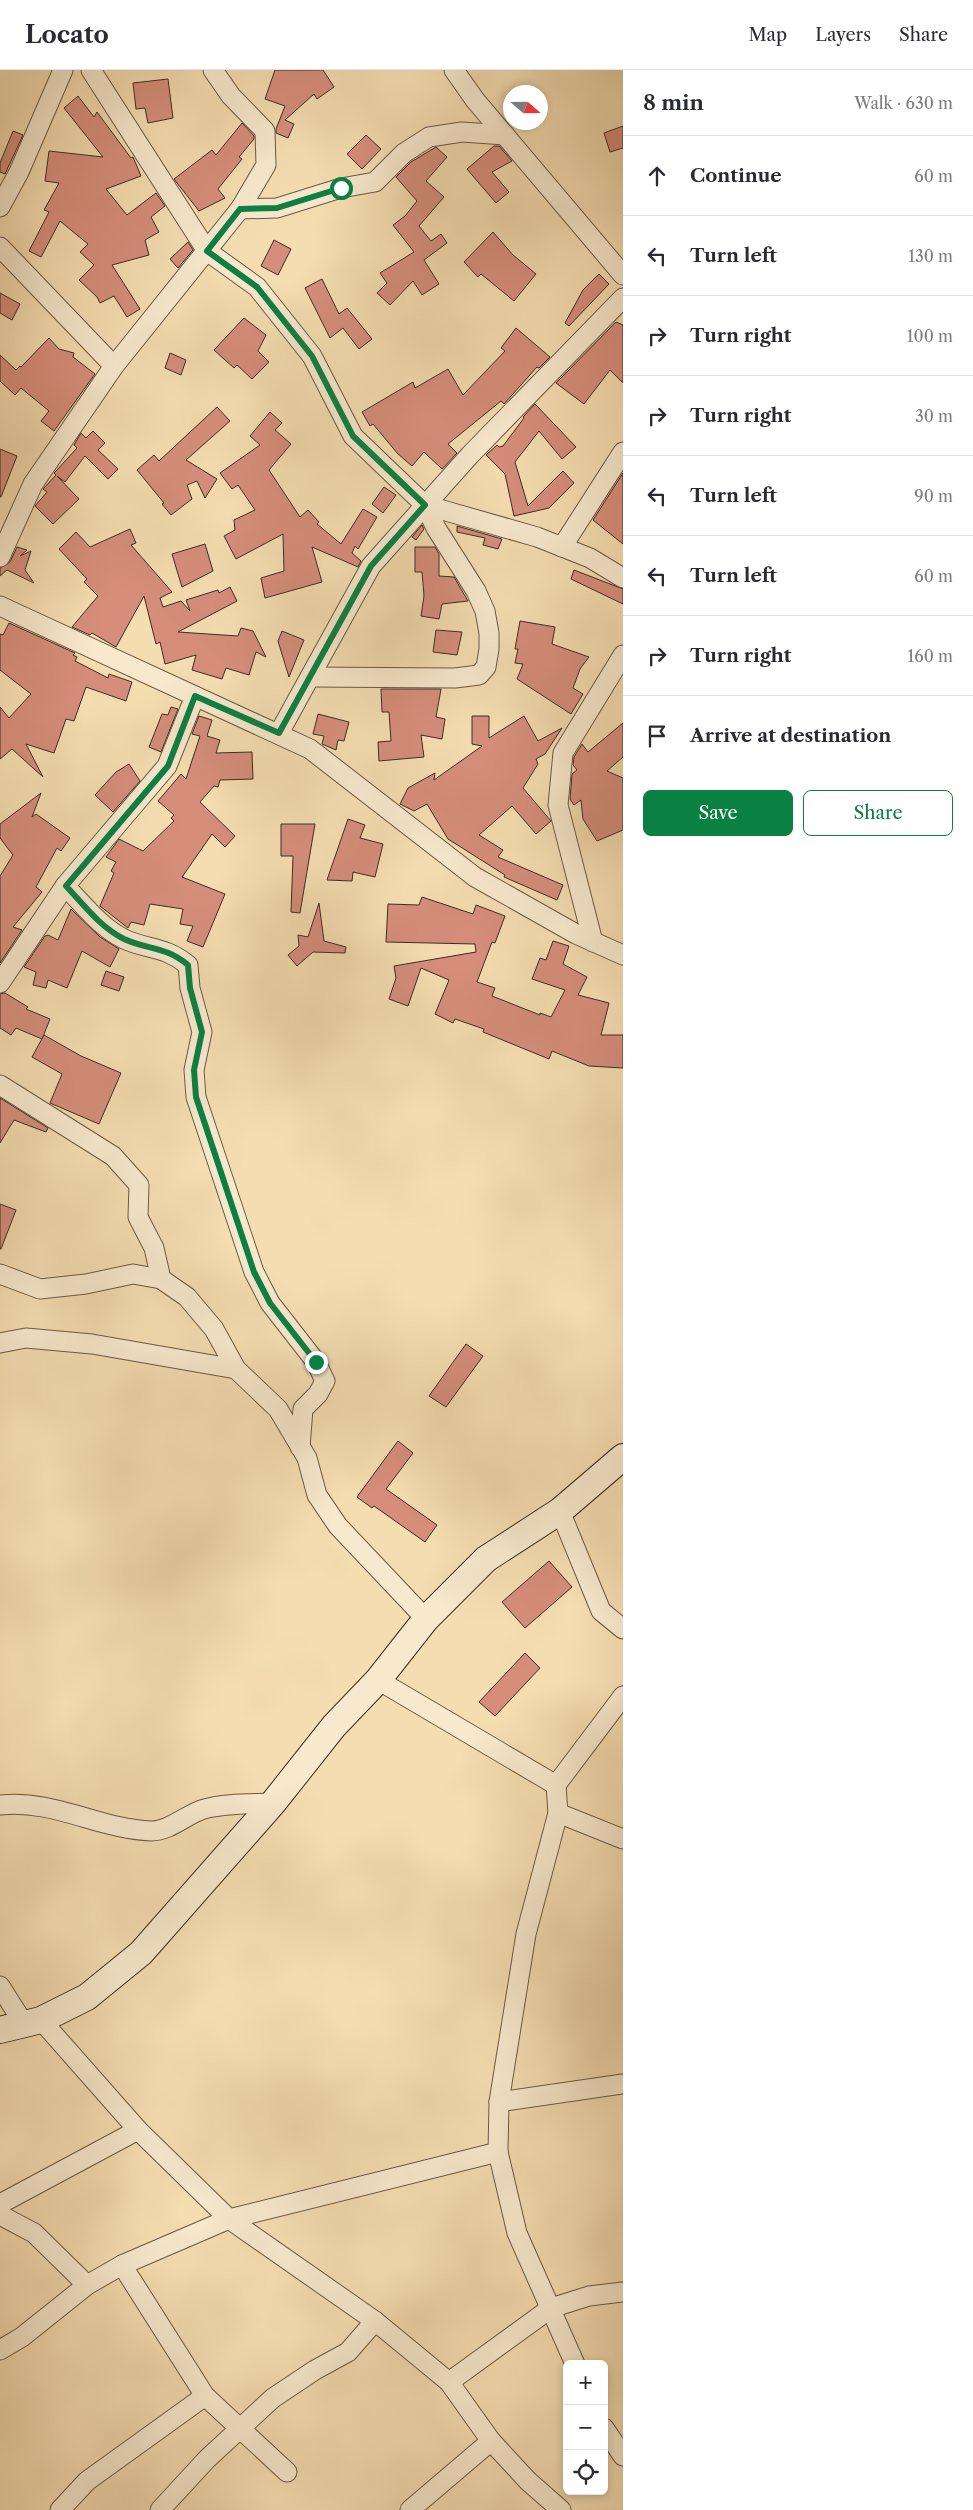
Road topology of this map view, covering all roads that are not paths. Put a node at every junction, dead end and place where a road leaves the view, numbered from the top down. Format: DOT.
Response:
graph roads {
  1 [pos="63,70"];
  2 [pos="91,70"];
  3 [pos="213,70"];
  4 [pos="454,70"];
  5 [pos="505,135"];
  6 [pos="0,208"];
  7 [pos="240,209"];
  8 [pos="0,247"];
  9 [pos="207,251"];
  10 [pos="623,275"];
  11 [pos="623,298"];
  12 [pos="114,366"];
  13 [pos="623,452"];
  14 [pos="425,505"];
  15 [pos="562,547"];
  16 [pos="0,557"];
  17 [pos="623,578"];
  18 [pos="0,606"];
  19 [pos="623,655"];
  20 [pos="310,677"];
  21 [pos="195,696"];
  22 [pos="279,733"];
  23 [pos="66,886"];
  24 [pos="593,942"];
  25 [pos="623,955"];
  26 [pos="0,983"];
  27 [pos="0,1084"];
  28 [pos="0,1274"];
  29 [pos="161,1279"];
  30 [pos="0,1343"];
  31 [pos="236,1369"];
  32 [pos="300,1447"];
  33 [pos="623,1457"];
  34 [pos="560,1510"];
  35 [pos="426,1619"];
  36 [pos="623,1629"];
  37 [pos="378,1680"];
  38 [pos="623,1696"];
  39 [pos="556,1785"];
  40 [pos="273,1803"];
  41 [pos="0,1805"];
  42 [pos="558,1813"];
  43 [pos="623,1838"];
  44 [pos="0,1986"];
  45 [pos="22,2025"];
  46 [pos="623,2084"];
  47 [pos="499,2102"];
  48 [pos="138,2130"];
  49 [pos="498,2152"];
  50 [pos="0,2204"];
  51 [pos="0,2215"];
  52 [pos="229,2219"];
  53 [pos="122,2265"];
  54 [pos="87,2285"];
  55 [pos="623,2292"];
  56 [pos="550,2308"];
  57 [pos="375,2321"];
  58 [pos="0,2350"];
  59 [pos="573,2360"];
  60 [pos="449,2382"];
  61 [pos="205,2396"];
  62 [pos="238,2429"];
  63 [pos="608,2434"];
  64 [pos="491,2441"];
  65 [pos="623,2456"];
  66 [pos="287,2472"];
  67 [pos="60,2510"];
  68 [pos="160,2510"];
  69 [pos="410,2510"];
  70 [pos="561,2510"];
  1 -- 6 [label="street"];
  2 -- 9 [label="street"];
  3 -- 7 [label="street"];
  4 -- 5 [label="street"];
  5 -- 7 [label="street"];
  5 -- 10 [label="street"];
  7 -- 9 [label="street"];
  8 -- 12 [label="street"];
  9 -- 12 [label="street"];
  9 -- 14 [label="street"];
  11 -- 14 [label="street"];
  12 -- 16 [label="street"];
  13 -- 15 [label="street"];
  14 -- 15 [label="street"];
  14 -- 20 [label="street"];
  14 -- 20 [label="street"];
  15 -- 17 [label="street"];
  18 -- 21 [label="street"];
  19 -- 24 [label="street"];
  20 -- 22 [label="street"];
  21 -- 22 [label="street"];
  21 -- 23 [label="street"];
  22 -- 24 [label="street"];
  23 -- 26 [label="street"];
  23 -- 32 [label="street"];
  24 -- 25 [label="street"];
  27 -- 29 [label="street"];
  28 -- 29 [label="street"];
  29 -- 31 [label="street"];
  30 -- 31 [label="street"];
  31 -- 32 [label="street"];
  32 -- 35 [label="street"];
  33 -- 34 [label="main road"];
  34 -- 35 [label="main road"];
  34 -- 36 [label="street"];
  35 -- 37 [label="main road"];
  37 -- 39 [label="street"];
  37 -- 40 [label="main road"];
  38 -- 39 [label="street"];
  39 -- 42 [label="street"];
  40 -- 41 [label="street"];
  40 -- 45 [label="main road"];
  42 -- 43 [label="street"];
  42 -- 47 [label="street"];
  44 -- 45 [label="street"];
  45 -- 48 [label="street"];
  46 -- 47 [label="street"];
  47 -- 49 [label="street"];
  48 -- 50 [label="street"];
  48 -- 52 [label="street"];
  49 -- 52 [label="street"];
  49 -- 56 [label="street"];
  51 -- 54 [label="street"];
  52 -- 53 [label="street"];
  52 -- 57 [label="street"];
  53 -- 54 [label="street"];
  53 -- 61 [label="street"];
  54 -- 58 [label="street"];
  55 -- 56 [label="street"];
  56 -- 59 [label="street"];
  56 -- 60 [label="street"];
  57 -- 60 [label="street"];
  57 -- 62 [label="street"];
  60 -- 64 [label="street"];
  61 -- 62 [label="street"];
  61 -- 67 [label="street"];
  62 -- 66 [label="street"];
  62 -- 68 [label="street"];
  63 -- 65 [label="street"];
  64 -- 69 [label="street"];
  64 -- 70 [label="street"];
}
